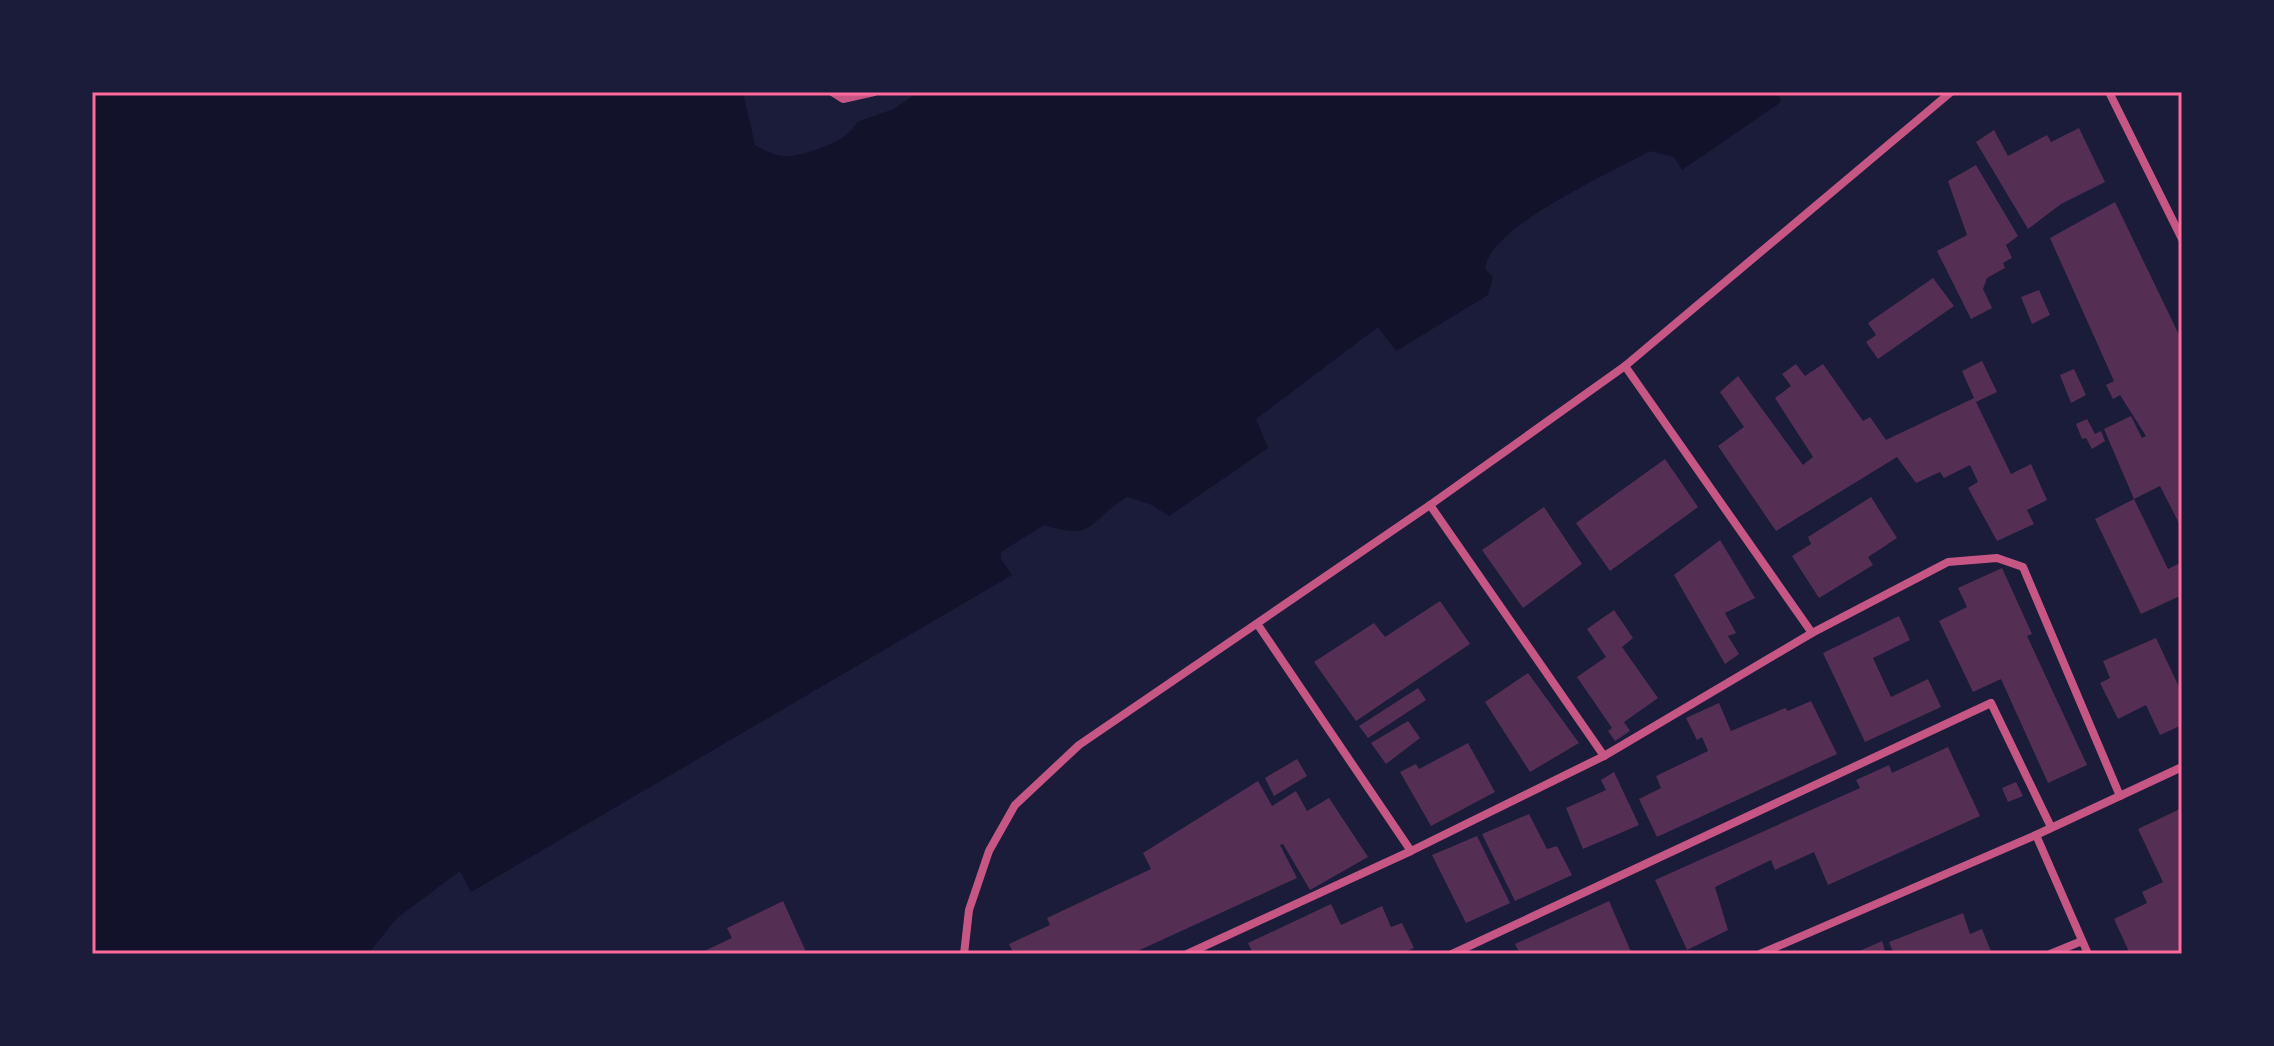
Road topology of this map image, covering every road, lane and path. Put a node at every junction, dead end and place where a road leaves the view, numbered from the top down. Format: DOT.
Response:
graph roads {
  1 [pos="832,92"];
  2 [pos="1951,92"];
  3 [pos="2109,92"];
  4 [pos="871,94"];
  5 [pos="2182,239"];
  6 [pos="1625,366"];
  7 [pos="1430,505"];
  8 [pos="1258,625"];
  9 [pos="1812,633"];
  10 [pos="1604,756"];
  11 [pos="2182,767"];
  12 [pos="2120,796"];
  13 [pos="2051,827"];
  14 [pos="2036,835"];
  15 [pos="1411,851"];
  16 [pos="2082,941"];
  17 [pos="964,954"];
  18 [pos="1187,954"];
  19 [pos="1452,954"];
  20 [pos="1760,954"];
  21 [pos="2050,954"];
  22 [pos="2088,954"];
  1 -- 4 [label="street"];
  2 -- 6 [label="street"];
  3 -- 5 [label="street"];
  6 -- 7 [label="street"];
  6 -- 9 [label="street"];
  7 -- 8 [label="street"];
  7 -- 10 [label="street"];
  8 -- 15 [label="street"];
  8 -- 17 [label="street"];
  9 -- 10 [label="street"];
  9 -- 12 [label="street"];
  10 -- 15 [label="street"];
  11 -- 12 [label="street"];
  12 -- 13 [label="street"];
  13 -- 14 [label="street"];
  13 -- 19 [label="street"];
  14 -- 16 [label="street"];
  14 -- 20 [label="street"];
  15 -- 18 [label="street"];
  16 -- 21 [label="street"];
  16 -- 22 [label="street"];
}
